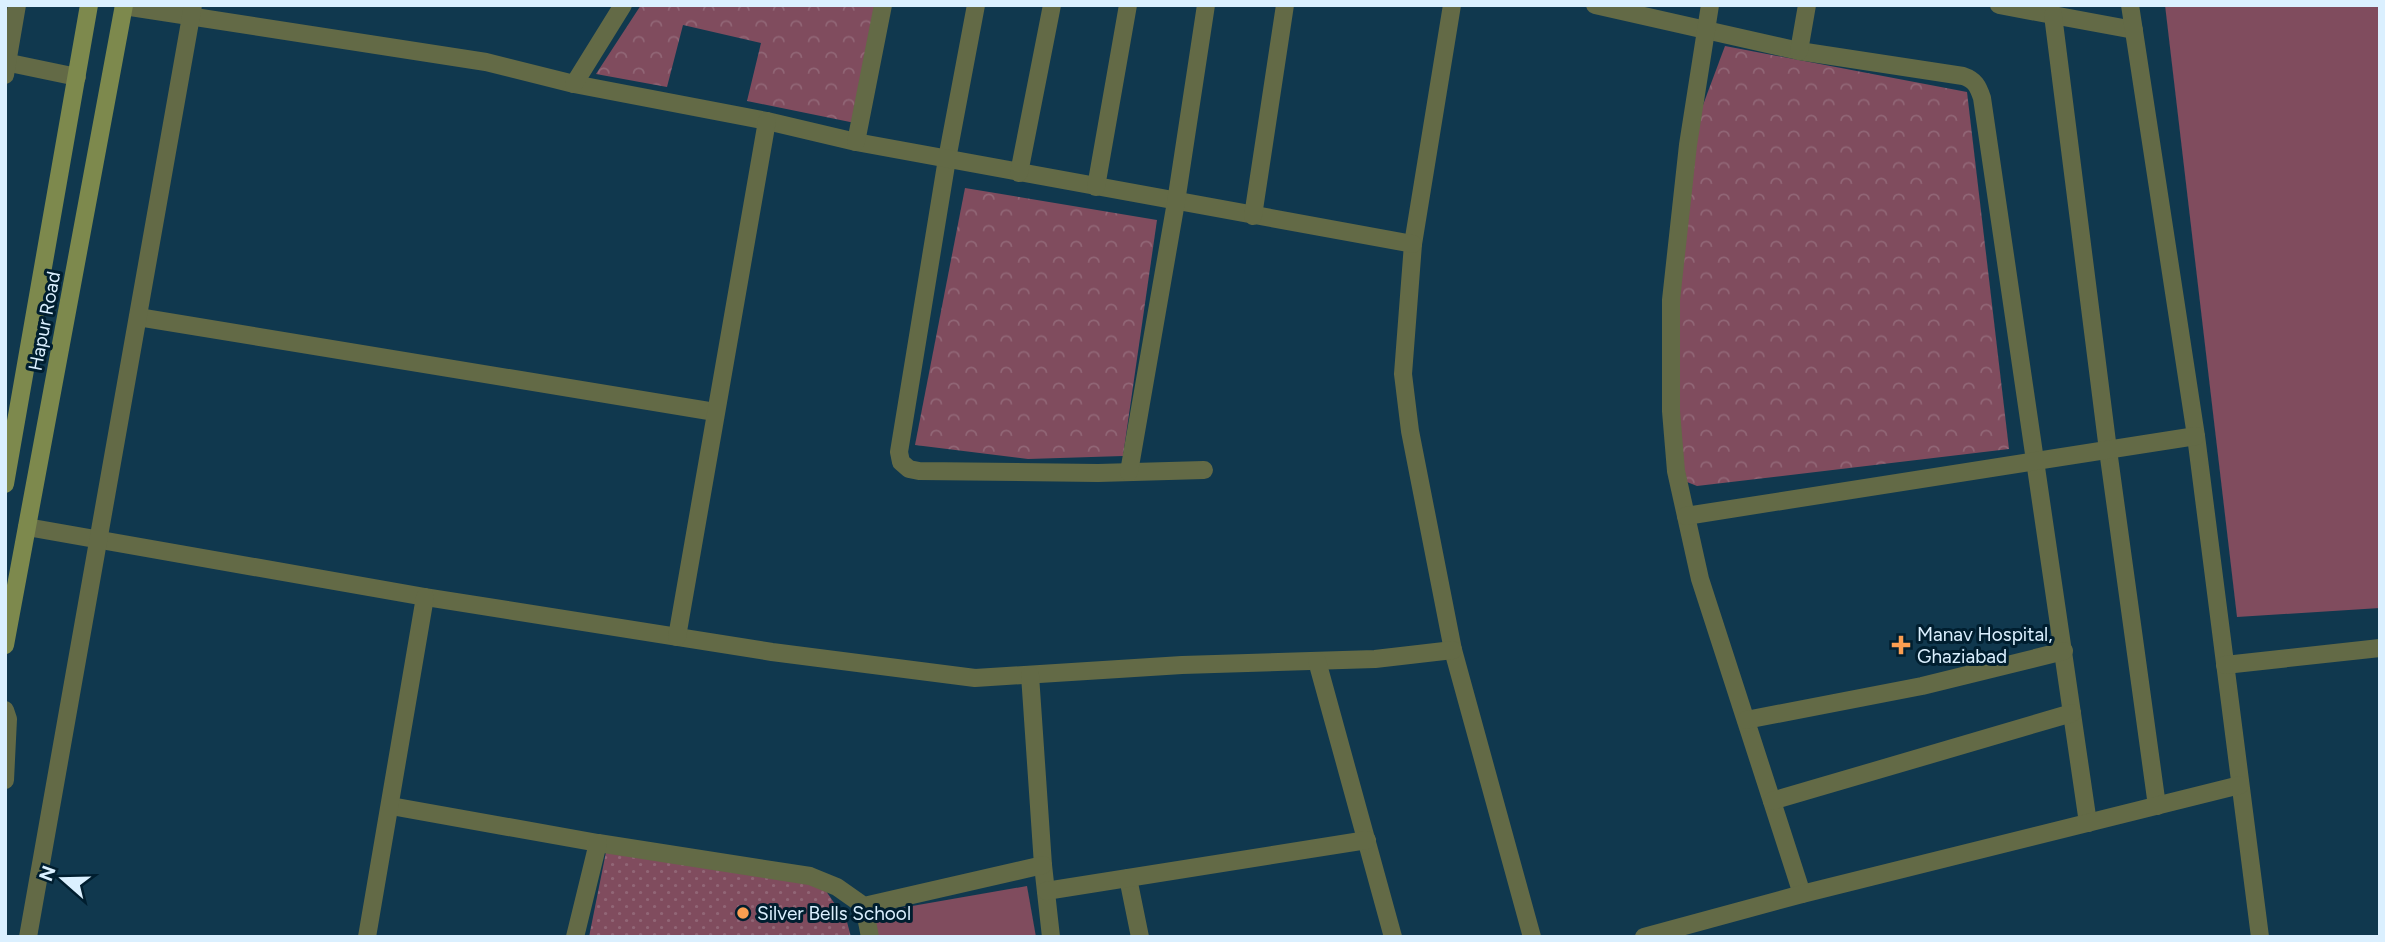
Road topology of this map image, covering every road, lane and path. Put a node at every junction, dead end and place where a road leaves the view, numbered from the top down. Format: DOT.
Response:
graph roads {
  1 [pos="17,5"];
  2 [pos="89,5"];
  3 [pos="623,5"];
  4 [pos="883,5"];
  5 [pos="976,5"];
  6 [pos="1052,5"];
  7 [pos="1128,5"];
  8 [pos="1206,5"];
  9 [pos="1284,5"];
  10 [pos="1452,5"];
  11 [pos="1595,5"];
  12 [pos="1710,5"];
  13 [pos="1807,5"];
  14 [pos="1999,5"];
  15 [pos="2130,5"];
  16 [pos="124,6"];
  17 [pos="192,11"];
  18 [pos="2053,15"];
  19 [pos="1705,30"];
  20 [pos="2134,30"];
  21 [pos="1799,51"];
  22 [pos="6,67"];
  23 [pos="77,77"];
  24 [pos="574,84"];
  25 [pos="766,121"];
  26 [pos="856,142"];
  27 [pos="947,159"];
  28 [pos="1019,173"];
  29 [pos="1096,187"];
  30 [pos="1175,202"];
  31 [pos="1253,216"];
  32 [pos="1413,244"];
  33 [pos="138,317"];
  34 [pos="715,412"];
  35 [pos="2196,436"];
  36 [pos="2108,450"];
  37 [pos="2035,462"];
  38 [pos="1204,470"];
  39 [pos="1129,472"];
  40 [pos="5,484"];
  41 [pos="1686,516"];
  42 [pos="27,527"];
  43 [pos="98,538"];
  44 [pos="425,597"];
  45 [pos="677,637"];
  46 [pos="5,645"];
  47 [pos="2380,648"];
  48 [pos="1453,650"];
  49 [pos="2064,651"];
  50 [pos="1317,661"];
  51 [pos="2225,665"];
  52 [pos="1030,675"];
  53 [pos="5,710"];
  54 [pos="2073,713"];
  55 [pos="1746,720"];
  56 [pos="5,780"];
  57 [pos="2240,785"];
  58 [pos="1772,801"];
  59 [pos="391,806"];
  60 [pos="2157,806"];
  61 [pos="2088,823"];
  62 [pos="1367,840"];
  63 [pos="598,843"];
  64 [pos="1044,865"];
  65 [pos="1128,878"];
  66 [pos="1046,891"];
  67 [pos="1802,894"];
  68 [pos="863,906"];
  69 [pos="28,937"];
  70 [pos="367,937"];
  71 [pos="575,937"];
  72 [pos="870,937"];
  73 [pos="1051,937"];
  74 [pos="1140,937"];
  75 [pos="1393,937"];
  76 [pos="1532,937"];
  77 [pos="1644,937"];
  78 [pos="2260,937"];
  1 -- 22 [label="street"];
  2 -- 23 [label="main road, Hapur Road"];
  3 -- 24 [label="street"];
  4 -- 26 [label="street"];
  5 -- 27 [label="street"];
  6 -- 28 [label="street"];
  7 -- 29 [label="street"];
  8 -- 30 [label="street"];
  9 -- 31 [label="street"];
  10 -- 32 [label="street"];
  11 -- 19 [label="street"];
  12 -- 19 [label="street"];
  13 -- 21 [label="street"];
  14 -- 18 [label="street"];
  15 -- 20 [label="street"];
  16 -- 17 [label="street"];
  16 -- 42 [label="main road, Hapur Road"];
  17 -- 24 [label="street"];
  17 -- 33 [label="street"];
  18 -- 20 [label="street"];
  18 -- 36 [label="street"];
  19 -- 21 [label="street"];
  19 -- 41 [label="street"];
  20 -- 35 [label="street"];
  21 -- 37 [label="street"];
  22 -- 23 [label="street"];
  23 -- 40 [label="main road, Hapur Road"];
  24 -- 25 [label="street"];
  25 -- 26 [label="street"];
  25 -- 34 [label="street"];
  26 -- 27 [label="street"];
  27 -- 28 [label="street"];
  27 -- 39 [label="street"];
  28 -- 29 [label="street"];
  29 -- 30 [label="street"];
  30 -- 31 [label="street"];
  30 -- 39 [label="street"];
  31 -- 32 [label="street"];
  32 -- 48 [label="street"];
  33 -- 34 [label="street"];
  33 -- 43 [label="street"];
  34 -- 45 [label="street"];
  35 -- 36 [label="street"];
  35 -- 51 [label="street"];
  36 -- 37 [label="street"];
  36 -- 60 [label="street"];
  37 -- 41 [label="street"];
  37 -- 49 [label="street"];
  38 -- 39 [label="street"];
  41 -- 55 [label="street"];
  42 -- 43 [label="street"];
  42 -- 46 [label="main road, Hapur Road"];
  43 -- 44 [label="street"];
  43 -- 69 [label="street"];
  44 -- 45 [label="street"];
  44 -- 59 [label="street"];
  45 -- 52 [label="street"];
  47 -- 51 [label="street"];
  48 -- 50 [label="street"];
  48 -- 76 [label="street"];
  49 -- 54 [label="street"];
  49 -- 55 [label="street"];
  50 -- 52 [label="street"];
  50 -- 62 [label="street"];
  51 -- 57 [label="street"];
  52 -- 64 [label="street"];
  53 -- 56 [label="street"];
  54 -- 58 [label="street"];
  54 -- 61 [label="street"];
  55 -- 58 [label="street"];
  57 -- 60 [label="street"];
  57 -- 78 [label="street"];
  58 -- 67 [label="street"];
  59 -- 63 [label="street"];
  59 -- 70 [label="street"];
  60 -- 61 [label="street"];
  61 -- 67 [label="street"];
  62 -- 65 [label="street"];
  62 -- 75 [label="street"];
  63 -- 68 [label="street"];
  63 -- 71 [label="street"];
  64 -- 66 [label="street"];
  64 -- 68 [label="street"];
  65 -- 66 [label="street"];
  65 -- 74 [label="street"];
  66 -- 73 [label="street"];
  67 -- 77 [label="street"];
  68 -- 72 [label="street"];
}
